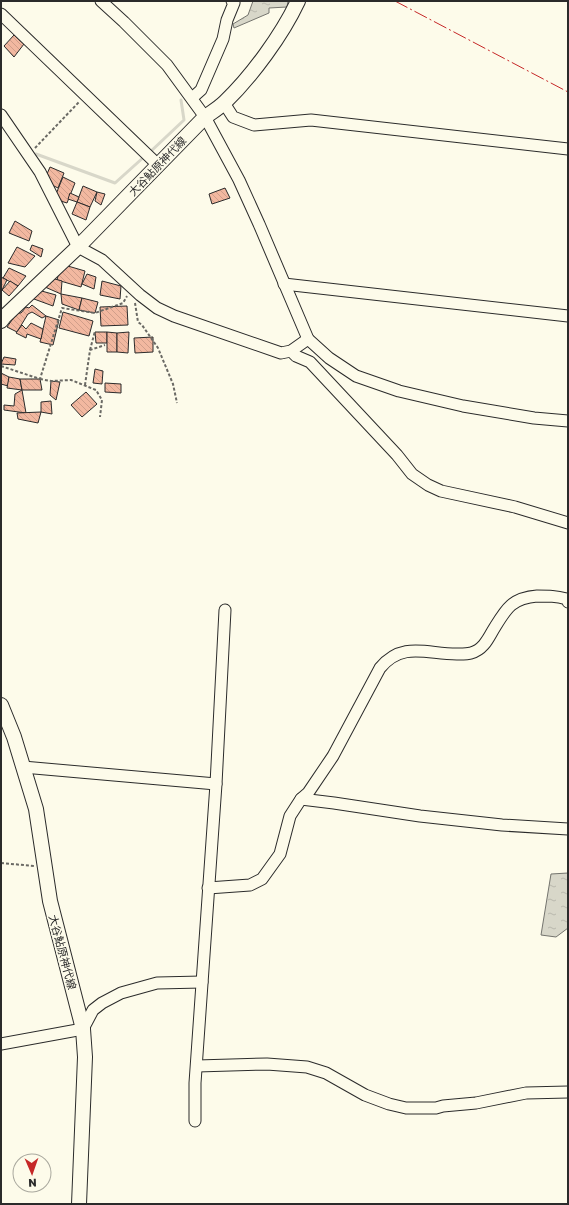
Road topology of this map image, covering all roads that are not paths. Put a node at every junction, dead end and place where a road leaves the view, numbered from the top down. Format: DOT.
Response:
graph roads {
  1 [pos="101,1"];
  2 [pos="232,1"];
  3 [pos="298,1"];
  4 [pos="1,14"];
  5 [pos="192,98"];
  6 [pos="224,103"];
  7 [pos="1,115"];
  8 [pos="205,117"];
  9 [pos="568,149"];
  10 [pos="158,165"];
  11 [pos="78,247"];
  12 [pos="284,284"];
  13 [pos="568,316"];
  14 [pos="1,321"];
  15 [pos="308,339"];
  16 [pos="291,351"];
  17 [pos="568,421"];
  18 [pos="568,523"];
  19 [pos="568,602"];
  20 [pos="225,610"];
  21 [pos="1,705"];
  22 [pos="23,767"];
  23 [pos="216,784"];
  24 [pos="301,799"];
  25 [pos="568,830"];
  26 [pos="208,888"];
  27 [pos="202,982"];
  28 [pos="83,1029"];
  29 [pos="1,1044"];
  30 [pos="196,1066"];
  31 [pos="568,1092"];
  32 [pos="195,1122"];
  33 [pos="79,1204"];
  1 -- 5 [label="street"];
  2 -- 5 [label="street"];
  3 -- 6 [label="main road, 大谷鮎原神代線"];
  4 -- 10 [label="street"];
  5 -- 8 [label="street"];
  6 -- 8 [label="main road, 大谷鮎原神代線"];
  6 -- 9 [label="street"];
  7 -- 11 [label="street"];
  8 -- 10 [label="main road, 大谷鮎原神代線"];
  8 -- 12 [label="street"];
  10 -- 11 [label="main road, 大谷鮎原神代線"];
  11 -- 14 [label="main road, 大谷鮎原神代線"];
  11 -- 16 [label="street"];
  12 -- 13 [label="street"];
  12 -- 15 [label="street"];
  15 -- 16 [label="street"];
  15 -- 17 [label="street"];
  16 -- 18 [label="street"];
  19 -- 24 [label="street"];
  20 -- 23 [label="street"];
  21 -- 22 [label="main road, 大谷鮎原神代線"];
  22 -- 23 [label="street"];
  22 -- 28 [label="main road, 大谷鮎原神代線"];
  23 -- 26 [label="street"];
  24 -- 25 [label="street"];
  24 -- 26 [label="street"];
  26 -- 27 [label="street"];
  27 -- 28 [label="street"];
  27 -- 30 [label="street"];
  28 -- 29 [label="street"];
  28 -- 33 [label="main road, 大谷鮎原神代線"];
  30 -- 31 [label="street"];
  30 -- 32 [label="street"];
}
